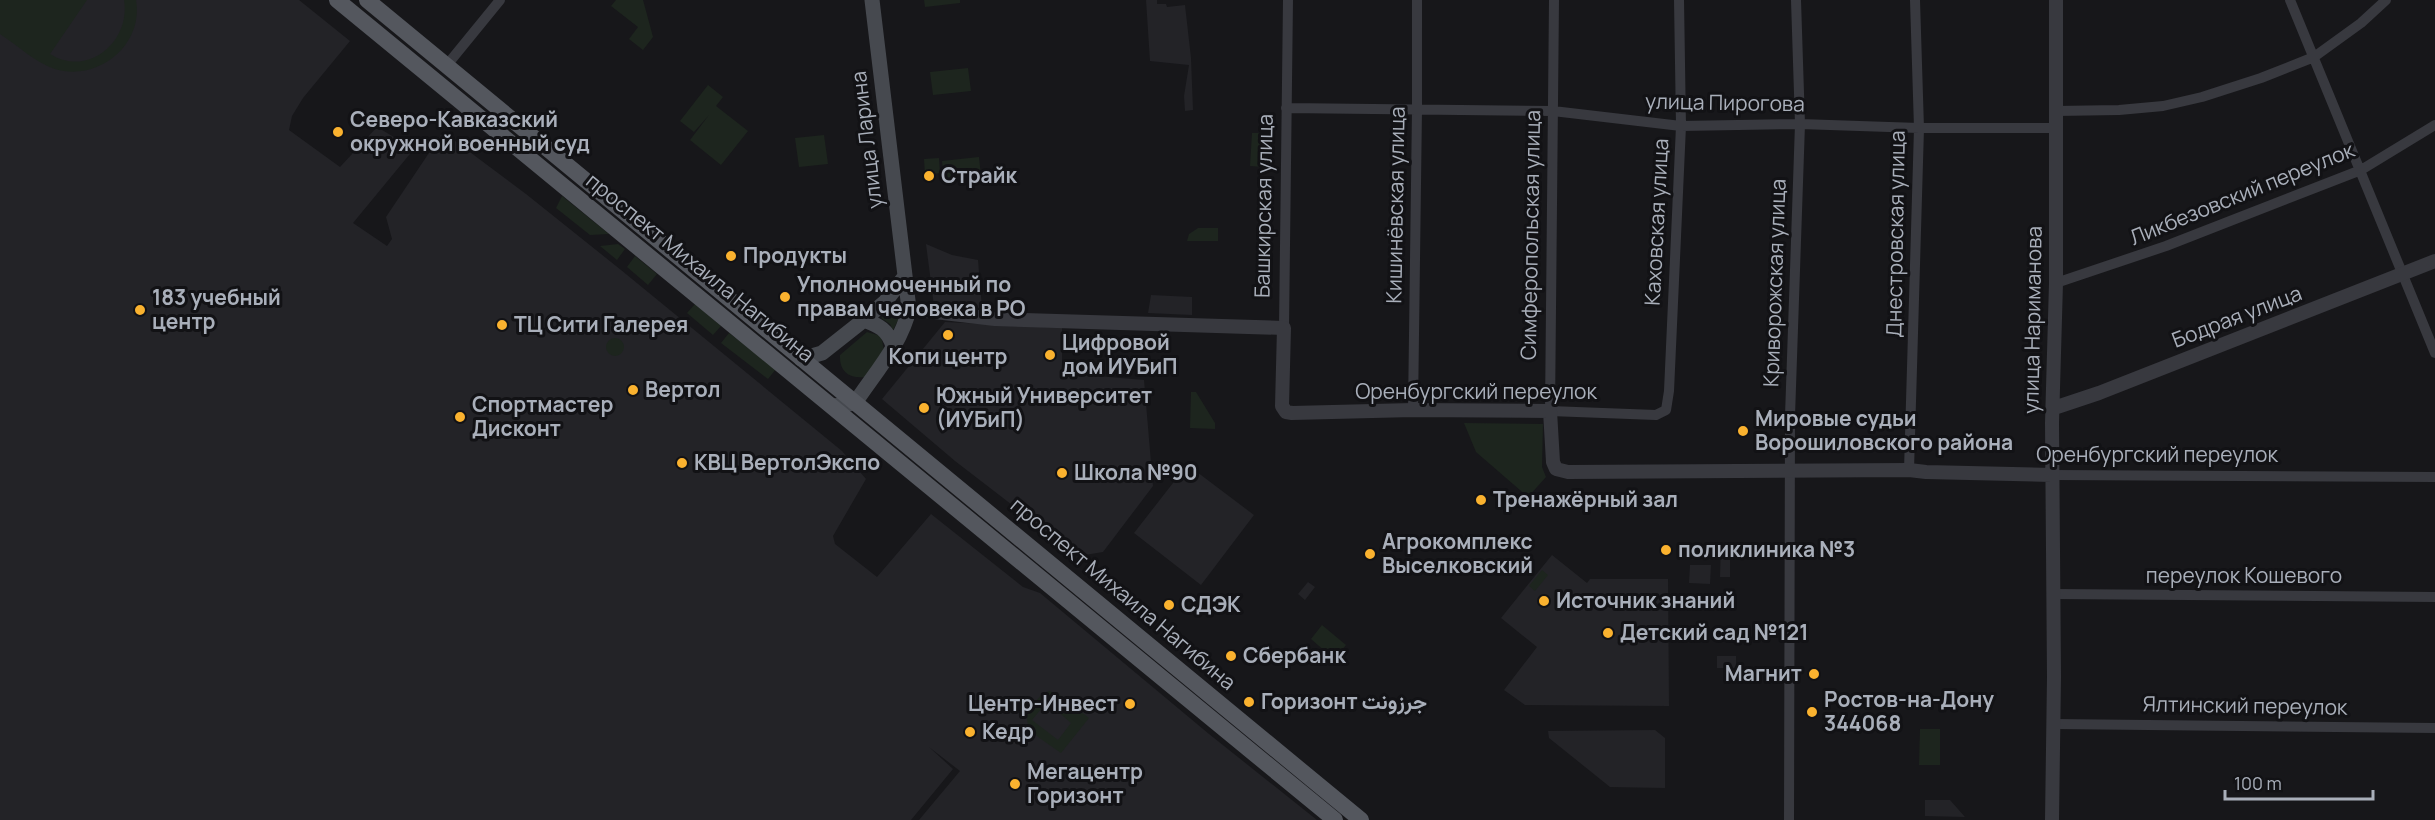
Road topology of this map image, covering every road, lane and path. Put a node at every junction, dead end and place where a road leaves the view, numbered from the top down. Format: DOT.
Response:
graph roads {
  1 [pos="337,0"];
  2 [pos="367,0"];
  3 [pos="500,0"];
  4 [pos="872,0"];
  5 [pos="1288,0"];
  6 [pos="1417,0"];
  7 [pos="1554,0"];
  8 [pos="1679,0"];
  9 [pos="1796,0"];
  10 [pos="1915,0"];
  11 [pos="2056,0"];
  12 [pos="2290,0"];
  13 [pos="2386,0"];
  14 [pos="2314,57"];
  15 [pos="447,65"];
  16 [pos="1286,108"];
  17 [pos="1417,109"];
  18 [pos="1553,111"];
  19 [pos="2056,111"];
  20 [pos="1800,124"];
  21 [pos="2435,125"];
  22 [pos="1681,126"];
  23 [pos="1918,128"];
  24 [pos="2055,128"];
  25 [pos="2361,170"];
  26 [pos="2435,261"];
  27 [pos="2404,273"];
  28 [pos="904,276"];
  29 [pos="2056,284"];
  30 [pos="885,302"];
  31 [pos="909,309"];
  32 [pos="863,320"];
  33 [pos="1284,328"];
  34 [pos="893,346"];
  35 [pos="822,353"];
  36 [pos="2435,353"];
  37 [pos="801,359"];
  38 [pos="815,370"];
  39 [pos="812,388"];
  40 [pos="855,403"];
  41 [pos="834,406"];
  42 [pos="2054,408"];
  43 [pos="1413,410"];
  44 [pos="1666,410"];
  45 [pos="1286,411"];
  46 [pos="1550,411"];
  47 [pos="1556,469"];
  48 [pos="1791,470"];
  49 [pos="1910,470"];
  50 [pos="2052,475"];
  51 [pos="2435,477"];
  52 [pos="2052,594"];
  53 [pos="2435,597"];
  54 [pos="2054,724"];
  55 [pos="2435,728"];
  56 [pos="1335,820"];
  57 [pos="1362,820"];
  58 [pos="1789,820"];
  59 [pos="2052,820"];
  1 -- 39 [label="main road, проспект Михаила Нагибина"];
  2 -- 15 [label="main road, проспект Михаила Нагибина"];
  3 -- 15 [label="street"];
  4 -- 28 [label="main road, улица Ларина"];
  5 -- 16 [label="street, Башкирская улица"];
  6 -- 17 [label="street, Кишинёвская улица"];
  7 -- 18 [label="street, Симферопольская улица"];
  8 -- 22 [label="street, Каховская улица"];
  9 -- 20 [label="street, Криворожская улица"];
  10 -- 23 [label="street, Днестровская улица"];
  11 -- 19 [label="street, улица Нариманова"];
  12 -- 14 [label="street"];
  13 -- 14 [label="street"];
  14 -- 19 [label="street"];
  14 -- 25 [label="street"];
  15 -- 37 [label="main road, проспект Михаила Нагибина"];
  16 -- 17 [label="street, улица Пирогова"];
  16 -- 33 [label="street, Башкирская улица"];
  17 -- 18 [label="street, улица Пирогова"];
  17 -- 43 [label="street, Кишинёвская улица"];
  18 -- 22 [label="street, улица Пирогова"];
  18 -- 46 [label="street, Симферопольская улица"];
  19 -- 24 [label="street, улица Нариманова"];
  20 -- 22 [label="street, улица Пирогова"];
  20 -- 23 [label="street, улица Пирогова"];
  20 -- 48 [label="street, Криворожская улица"];
  21 -- 25 [label="street, Ликбезовский переулок"];
  22 -- 44 [label="street, Каховская улица"];
  23 -- 24 [label="street, улица Пирогова"];
  23 -- 49 [label="street, Днестровская улица"];
  24 -- 29 [label="street, улица Нариманова"];
  25 -- 27 [label="street"];
  25 -- 29 [label="street, Ликбезовский переулок"];
  26 -- 27 [label="street, Бодрая улица"];
  27 -- 36 [label="street"];
  27 -- 42 [label="street, Бодрая улица"];
  28 -- 30 [label="main road"];
  28 -- 31 [label="main road, улица Ларина"];
  29 -- 42 [label="street, улица Нариманова"];
  30 -- 31 [label="main road"];
  30 -- 32 [label="main road"];
  31 -- 33 [label="street"];
  31 -- 34 [label="main road"];
  32 -- 34 [label="main road"];
  32 -- 35 [label="main road"];
  33 -- 45 [label="street, Башкирская улица"];
  34 -- 40 [label="main road"];
  35 -- 37 [label="main road"];
  35 -- 38 [label="main road"];
  37 -- 38 [label="main road, проспект Михаила Нагибина"];
  38 -- 39 [label="main road, проспект Михаила Нагибина"];
  38 -- 40 [label="main road, проспект Михаила Нагибина"];
  39 -- 41 [label="main road, проспект Михаила Нагибина"];
  40 -- 41 [label="main road"];
  40 -- 57 [label="main road, проспект Михаила Нагибина"];
  41 -- 56 [label="main road, проспект Михаила Нагибина"];
  42 -- 50 [label="street, улица Нариманова"];
  43 -- 45 [label="street, Оренбургский переулок"];
  43 -- 46 [label="street, Оренбургский переулок"];
  44 -- 46 [label="street, Оренбургский переулок"];
  46 -- 47 [label="street, Симферопольская улица"];
  47 -- 48 [label="street, Оренбургский переулок"];
  48 -- 49 [label="street, Оренбургский переулок"];
  48 -- 58 [label="street, Криворожская улица"];
  49 -- 50 [label="street, Оренбургский переулок"];
  50 -- 51 [label="street, Оренбургский переулок"];
  50 -- 52 [label="street, улица Нариманова"];
  52 -- 53 [label="street, переулок Кошевого"];
  52 -- 54 [label="street, улица Нариманова"];
  54 -- 55 [label="street, Ялтинский переулок"];
  54 -- 59 [label="street, улица Нариманова"];
}
